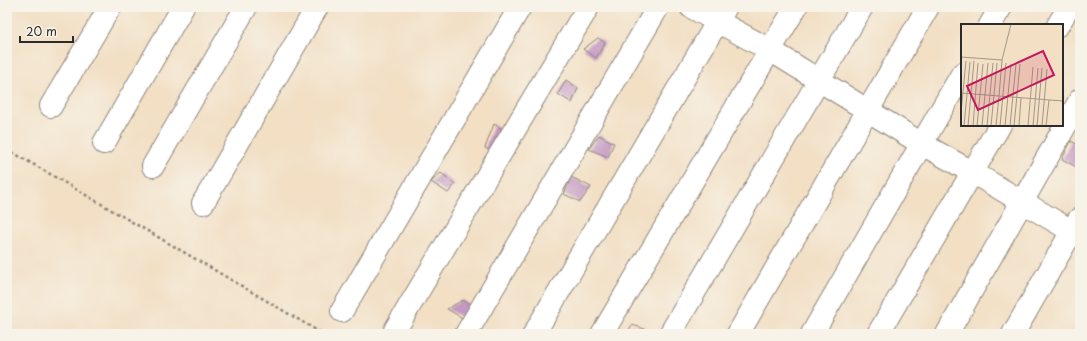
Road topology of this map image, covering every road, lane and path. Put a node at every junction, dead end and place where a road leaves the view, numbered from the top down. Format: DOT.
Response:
graph roads {
  1 [pos="110,7"];
  2 [pos="183,7"];
  3 [pos="246,7"];
  4 [pos="317,7"];
  5 [pos="520,7"];
  6 [pos="588,7"];
  7 [pos="658,7"];
  8 [pos="691,7"];
  9 [pos="796,7"];
  10 [pos="862,7"];
  11 [pos="928,7"];
  12 [pos="1001,7"];
  13 [pos="1069,7"];
  14 [pos="722,15"];
  15 [pos="991,24"];
  16 [pos="1059,24"];
  17 [pos="770,50"];
  18 [pos="961,76"];
  19 [pos="819,81"];
  20 [pos="1080,100"];
  21 [pos="51,106"];
  22 [pos="868,111"];
  23 [pos="999,126"];
  24 [pos="104,143"];
  25 [pos="922,144"];
  26 [pos="7,149"];
  27 [pos="153,166"];
  28 [pos="972,172"];
  29 [pos="203,202"];
  30 [pos="1022,202"];
  31 [pos="1077,229"];
  32 [pos="342,311"];
  33 [pos="395,330"];
  34 [pos="323,334"];
  35 [pos="466,334"];
  36 [pos="534,334"];
  37 [pos="602,334"];
  38 [pos="670,334"];
  39 [pos="738,334"];
  40 [pos="812,334"];
  41 [pos="878,334"];
  42 [pos="947,334"];
  43 [pos="1013,334"];
  1 -- 21 [label="street"];
  2 -- 24 [label="street"];
  3 -- 27 [label="street"];
  4 -- 29 [label="street"];
  5 -- 32 [label="street"];
  6 -- 33 [label="street"];
  7 -- 35 [label="street"];
  8 -- 14 [label="street"];
  9 -- 17 [label="street"];
  10 -- 19 [label="street"];
  11 -- 22 [label="street"];
  12 -- 15 [label="street"];
  13 -- 16 [label="street"];
  14 -- 17 [label="street"];
  14 -- 36 [label="street"];
  17 -- 19 [label="street"];
  17 -- 37 [label="street"];
  18 -- 25 [label="street"];
  19 -- 22 [label="street"];
  19 -- 38 [label="street"];
  20 -- 30 [label="street"];
  22 -- 25 [label="street"];
  22 -- 39 [label="street"];
  23 -- 28 [label="street"];
  25 -- 28 [label="street"];
  25 -- 40 [label="street"];
  26 -- 34 [label="path"];
  28 -- 30 [label="street"];
  28 -- 41 [label="street"];
  30 -- 31 [label="street"];
  30 -- 42 [label="street"];
  31 -- 43 [label="street"];
}
